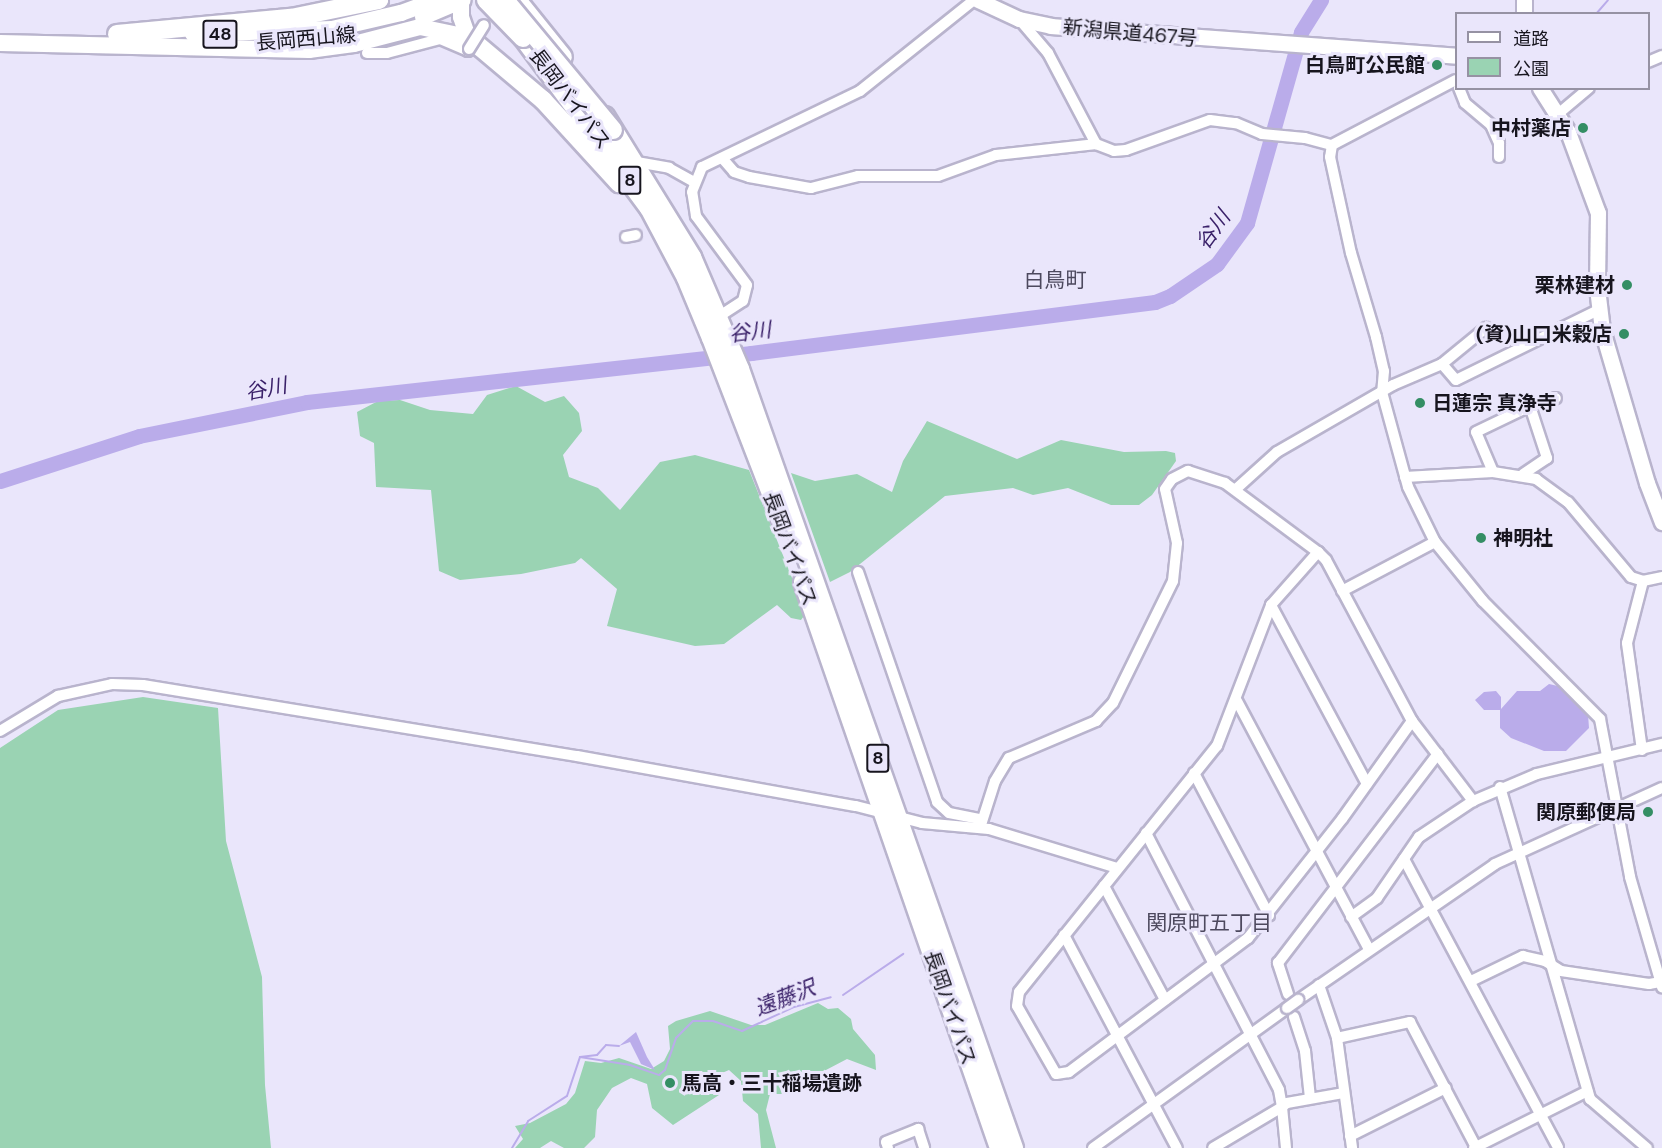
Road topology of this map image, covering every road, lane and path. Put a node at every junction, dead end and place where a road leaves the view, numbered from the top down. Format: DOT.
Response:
graph roads {
  1 [pos="378,0"];
  2 [pos="435,0"];
  3 [pos="462,0"];
  4 [pos="486,0"];
  5 [pos="505,0"];
  6 [pos="516,0"];
  7 [pos="976,0"];
  8 [pos="1018,19"];
  9 [pos="0,33"];
  10 [pos="117,34"];
  11 [pos="0,43"];
  12 [pos="469,43"];
  13 [pos="142,46"];
  14 [pos="367,53"];
  15 [pos="1455,56"];
  16 [pos="1455,84"];
  17 [pos="1460,90"];
  18 [pos="1541,90"];
  19 [pos="1587,90"];
  20 [pos="1558,114"];
  21 [pos="613,130"];
  22 [pos="1096,144"];
  23 [pos="1332,145"];
  24 [pos="1499,157"];
  25 [pos="722,158"];
  26 [pos="609,162"];
  27 [pos="694,182"];
  28 [pos="1598,310"];
  29 [pos="717,327"];
  30 [pos="1486,328"];
  31 [pos="1442,364"];
  32 [pos="1382,392"];
  33 [pos="1556,398"];
  34 [pos="1530,406"];
  35 [pos="1493,472"];
  36 [pos="1523,474"];
  37 [pos="1405,477"];
  38 [pos="1236,489"];
  39 [pos="1662,522"];
  40 [pos="1435,542"];
  41 [pos="1318,552"];
  42 [pos="858,572"];
  43 [pos="1662,577"];
  44 [pos="1643,581"];
  45 [pos="1342,591"];
  46 [pos="1271,605"];
  47 [pos="1237,701"];
  48 [pos="1412,721"];
  49 [pos="0,731"];
  50 [pos="1662,744"];
  51 [pos="1642,750"];
  52 [pos="1438,754"];
  53 [pos="1607,759"];
  54 [pos="1194,773"];
  55 [pos="1367,784"];
  56 [pos="1500,787"];
  57 [pos="1662,788"];
  58 [pos="1473,801"];
  59 [pos="1615,807"];
  60 [pos="889,814"];
  61 [pos="980,823"];
  62 [pos="1146,833"];
  63 [pos="1317,851"];
  64 [pos="1520,851"];
  65 [pos="1404,859"];
  66 [pos="1117,868"];
  67 [pos="1104,886"];
  68 [pos="1336,889"];
  69 [pos="1430,906"];
  70 [pos="1269,915"];
  71 [pos="1351,917"];
  72 [pos="1064,935"];
  73 [pos="1369,949"];
  74 [pos="1216,964"];
  75 [pos="1552,965"];
  76 [pos="1471,981"];
  77 [pos="1319,986"];
  78 [pos="1661,986"];
  79 [pos="1293,997"];
  80 [pos="1165,1000"];
  81 [pos="1291,1012"];
  82 [pos="1253,1032"];
  83 [pos="1117,1036"];
  84 [pos="1337,1038"];
  85 [pos="1446,1088"];
  86 [pos="1588,1090"];
  87 [pos="1344,1093"];
  88 [pos="1310,1098"];
  89 [pos="1154,1104"];
  90 [pos="1282,1107"];
  91 [pos="1539,1113"];
  92 [pos="1350,1136"];
  93 [pos="1475,1147"];
  94 [pos="888,1148"];
  95 [pos="924,1148"];
  96 [pos="999,1148"];
  97 [pos="1014,1148"];
  98 [pos="1093,1148"];
  99 [pos="1178,1148"];
  100 [pos="1213,1148"];
  101 [pos="1286,1148"];
  102 [pos="1352,1148"];
  103 [pos="1558,1148"];
  104 [pos="1647,1148"];
  1 -- 10 [label="highway"];
  2 -- 10 [label="main road, 48"];
  3 -- 12 [label="main road"];
  3 -- 13 [label="main road, 長岡西山線 / 48"];
  4 -- 26 [label="highway, 長岡バイパス / 8, bridge"];
  5 -- 21 [label="highway, 長岡バイパス / 8, bridge"];
  6 -- 12 [label="street, bridge"];
  6 -- 21 [label="highway, bridge"];
  7 -- 8 [label="main road, 新潟県道467号"];
  7 -- 25 [label="street"];
  8 -- 15 [label="main road, 新潟県道467号"];
  8 -- 22 [label="street"];
  9 -- 10 [label="main road, 48"];
  11 -- 13 [label="main road, 48"];
  12 -- 13 [label="main road, 48"];
  12 -- 14 [label="street"];
  12 -- 26 [label="highway"];
  16 -- 23 [label="street"];
  17 -- 24 [label="street"];
  18 -- 20 [label="main road"];
  19 -- 20 [label="street"];
  20 -- 28 [label="main road"];
  21 -- 26 [label="highway, 長岡バイパス / 8"];
  22 -- 23 [label="street"];
  22 -- 25 [label="street"];
  23 -- 32 [label="street"];
  25 -- 27 [label="street"];
  26 -- 27 [label="street"];
  26 -- 29 [label="highway, 長岡バイパス / 8"];
  26 -- 29 [label="highway, 長岡バイパス / 8"];
  27 -- 29 [label="street"];
  28 -- 31 [label="street"];
  28 -- 39 [label="main road"];
  29 -- 60 [label="highway, 長岡バイパス / 8"];
  30 -- 31 [label="street"];
  31 -- 32 [label="street"];
  32 -- 37 [label="street"];
  32 -- 38 [label="street"];
  33 -- 34 [label="street"];
  34 -- 35 [label="street"];
  34 -- 36 [label="street"];
  35 -- 36 [label="street"];
  35 -- 37 [label="street"];
  36 -- 44 [label="street"];
  37 -- 40 [label="street"];
  38 -- 41 [label="street"];
  38 -- 61 [label="street"];
  40 -- 45 [label="street"];
  40 -- 53 [label="street"];
  41 -- 45 [label="street"];
  41 -- 46 [label="street"];
  42 -- 61 [label="street"];
  43 -- 44 [label="street"];
  44 -- 51 [label="street"];
  45 -- 48 [label="street"];
  46 -- 47 [label="street"];
  46 -- 55 [label="street"];
  47 -- 54 [label="street"];
  47 -- 63 [label="street"];
  48 -- 52 [label="street"];
  48 -- 55 [label="street"];
  49 -- 60 [label="street"];
  50 -- 51 [label="street"];
  51 -- 53 [label="street"];
  52 -- 58 [label="street"];
  52 -- 68 [label="street"];
  53 -- 56 [label="street"];
  53 -- 59 [label="street"];
  54 -- 62 [label="street"];
  54 -- 70 [label="street"];
  55 -- 63 [label="street"];
  56 -- 58 [label="street"];
  56 -- 64 [label="street"];
  57 -- 59 [label="street"];
  58 -- 65 [label="street"];
  59 -- 64 [label="street"];
  59 -- 78 [label="street"];
  60 -- 61 [label="street"];
  60 -- 96 [label="highway, 長岡バイパス / 8"];
  60 -- 97 [label="highway, 長岡バイパス / 8"];
  61 -- 66 [label="street"];
  62 -- 66 [label="street"];
  62 -- 74 [label="street"];
  63 -- 68 [label="street"];
  63 -- 70 [label="street"];
  64 -- 69 [label="street"];
  64 -- 75 [label="street"];
  65 -- 69 [label="street"];
  65 -- 71 [label="street"];
  66 -- 67 [label="street"];
  67 -- 72 [label="street"];
  67 -- 80 [label="street"];
  68 -- 71 [label="street"];
  68 -- 79 [label="street"];
  69 -- 73 [label="street"];
  69 -- 76 [label="street"];
  70 -- 74 [label="street"];
  71 -- 73 [label="street"];
  72 -- 83 [label="street"];
  72 -- 83 [label="street"];
  73 -- 77 [label="street"];
  74 -- 80 [label="street"];
  74 -- 82 [label="street"];
  75 -- 76 [label="street"];
  75 -- 78 [label="street"];
  75 -- 86 [label="street"];
  76 -- 91 [label="street"];
  77 -- 79 [label="street"];
  77 -- 84 [label="street"];
  79 -- 81 [label="street, bridge"];
  80 -- 83 [label="street"];
  81 -- 82 [label="street"];
  81 -- 88 [label="street"];
  82 -- 89 [label="street"];
  82 -- 90 [label="street"];
  83 -- 89 [label="street"];
  84 -- 85 [label="street"];
  84 -- 87 [label="street"];
  85 -- 92 [label="street"];
  85 -- 93 [label="street"];
  86 -- 91 [label="street"];
  86 -- 104 [label="street"];
  87 -- 88 [label="street"];
  87 -- 92 [label="street"];
  88 -- 90 [label="street"];
  89 -- 98 [label="street"];
  89 -- 99 [label="street"];
  90 -- 100 [label="street"];
  90 -- 101 [label="street"];
  91 -- 93 [label="street"];
  91 -- 103 [label="street"];
  92 -- 102 [label="street"];
  94 -- 95 [label="street"];
}
